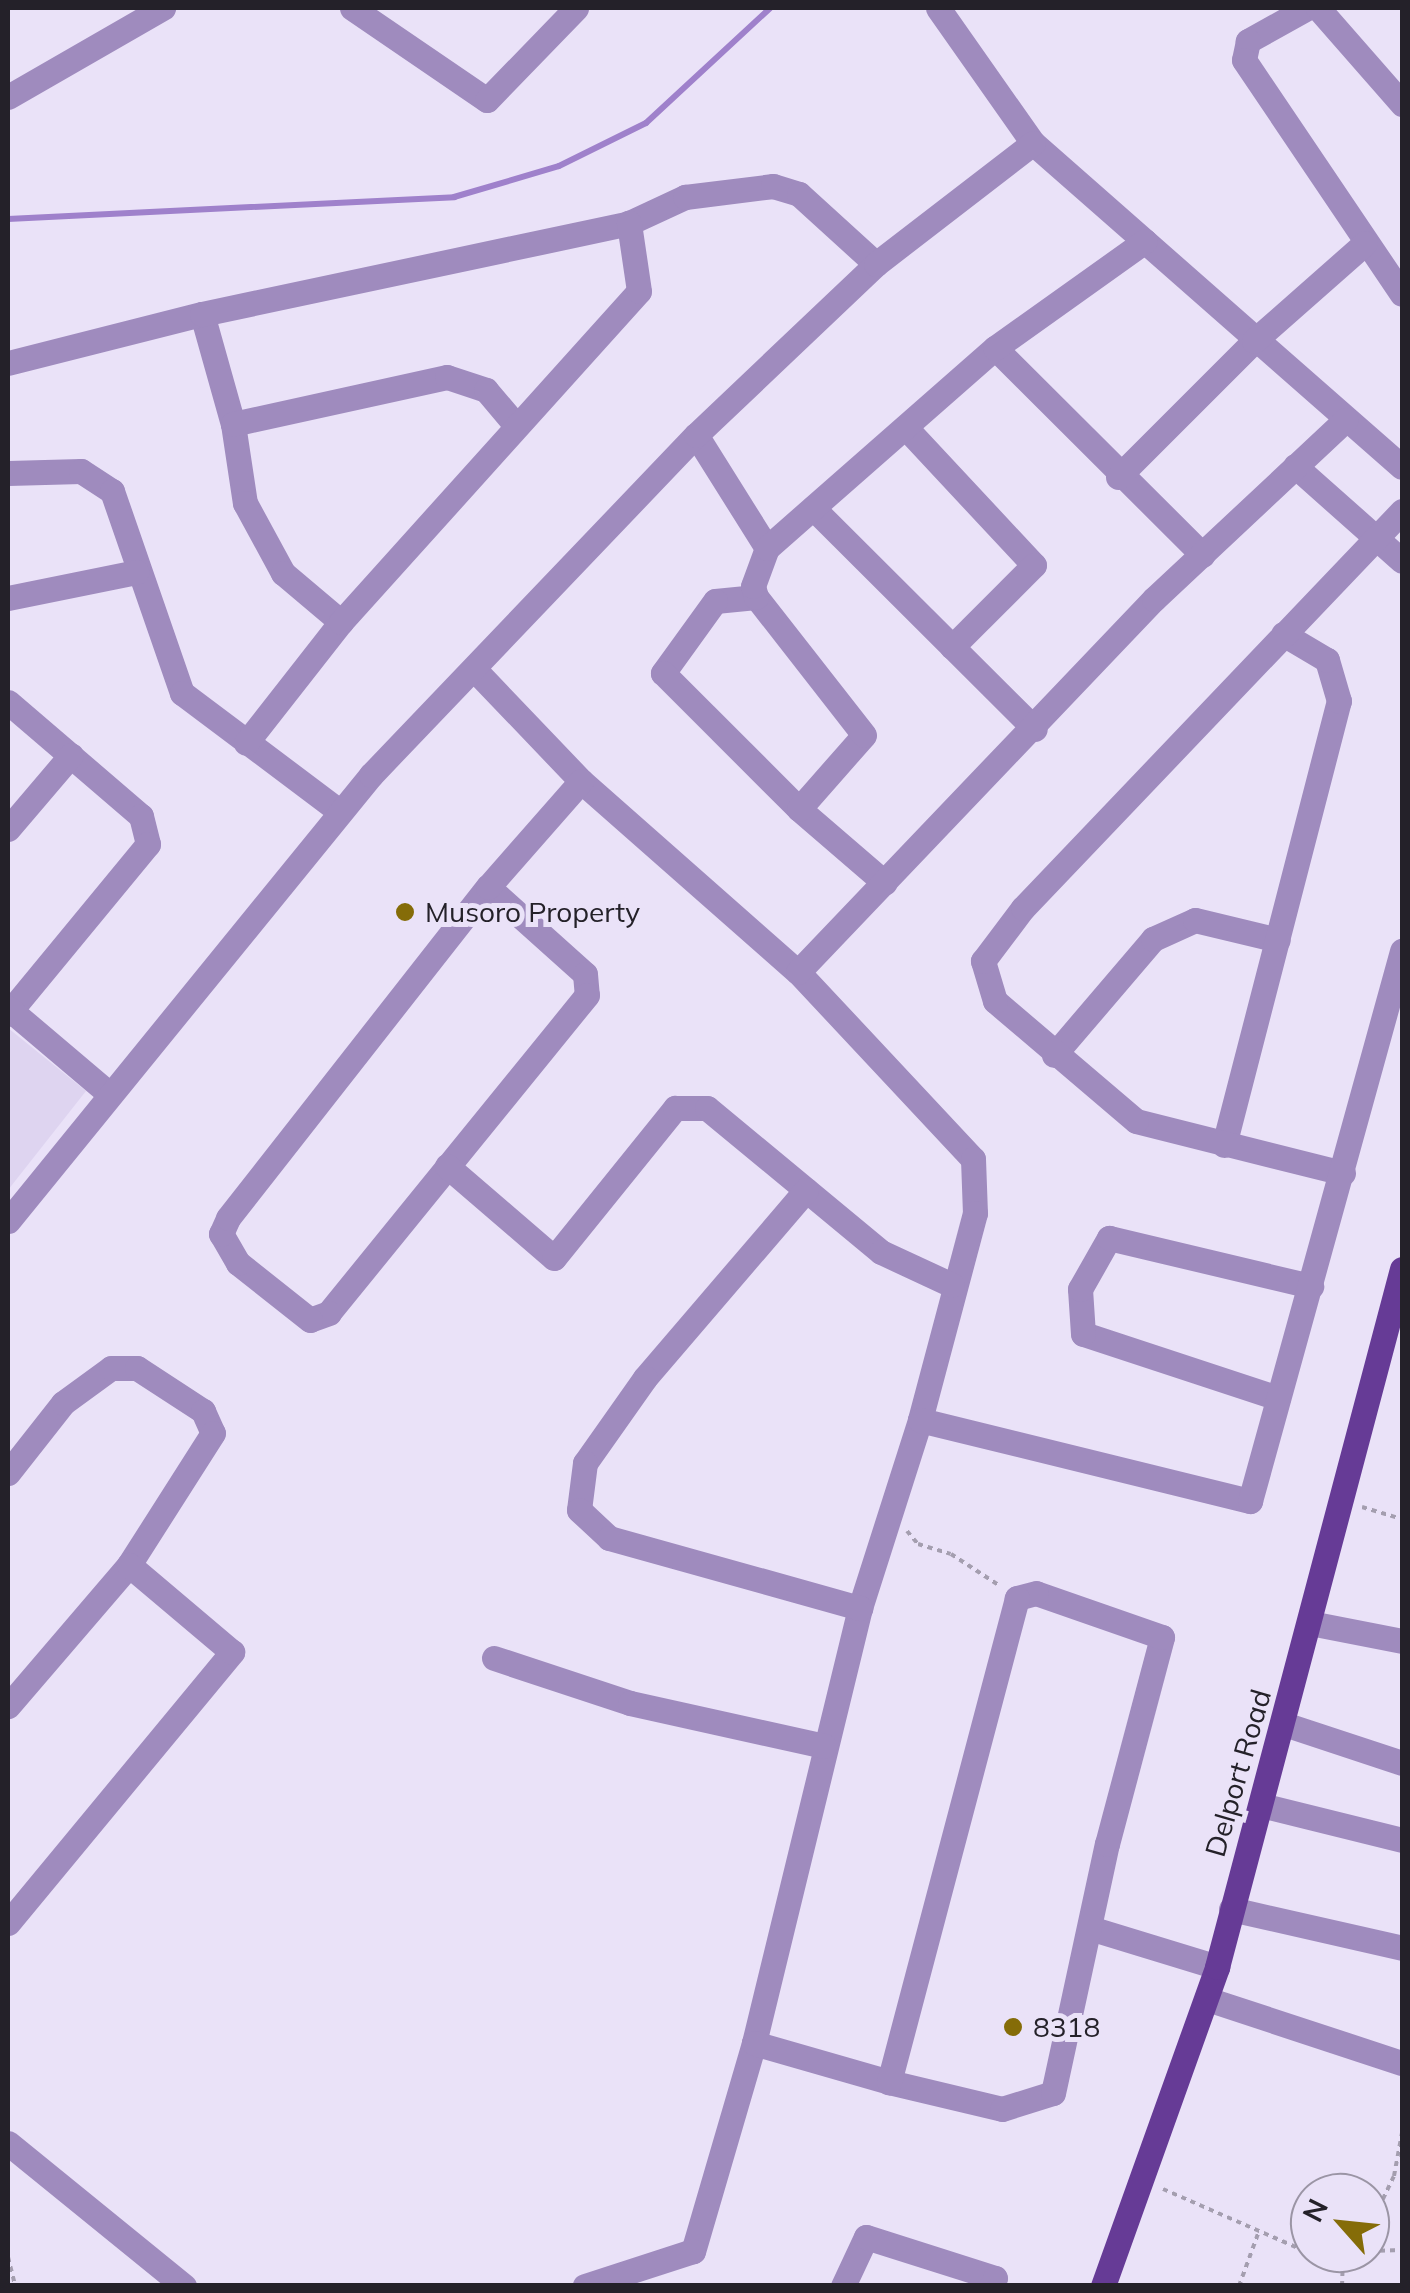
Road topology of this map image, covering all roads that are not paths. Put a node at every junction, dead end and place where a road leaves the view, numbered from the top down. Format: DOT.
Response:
graph roads {
  1 [pos="163,8"];
  2 [pos="576,8"];
  3 [pos="938,8"];
  4 [pos="1307,8"];
  5 [pos="1318,8"];
  6 [pos="363,11"];
  7 [pos="8,97"];
  8 [pos="1402,104"];
  9 [pos="1033,143"];
  10 [pos="629,223"];
  11 [pos="1145,241"];
  12 [pos="1366,242"];
  13 [pos="876,264"];
  14 [pos="1402,294"];
  15 [pos="202,314"];
  16 [pos="1254,341"];
  17 [pos="996,348"];
  18 [pos="8,363"];
  19 [pos="1345,420"];
  20 [pos="514,423"];
  21 [pos="233,424"];
  22 [pos="907,429"];
  23 [pos="696,434"];
  24 [pos="1294,466"];
  25 [pos="1402,467"];
  26 [pos="8,470"];
  27 [pos="1118,477"];
  28 [pos="814,508"];
  29 [pos="1402,511"];
  30 [pos="1378,540"];
  31 [pos="767,548"];
  32 [pos="1203,555"];
  33 [pos="1402,561"];
  34 [pos="136,572"];
  35 [pos="756,597"];
  36 [pos="8,598"];
  37 [pos="341,622"];
  38 [pos="1284,634"];
  39 [pos="952,646"];
  40 [pos="475,670"];
  41 [pos="8,702"];
  42 [pos="1034,729"];
  43 [pos="246,743"];
  44 [pos="71,755"];
  45 [pos="581,781"];
  46 [pos="800,809"];
  47 [pos="339,811"];
  48 [pos="8,829"];
  49 [pos="885,883"];
  50 [pos="488,887"];
  51 [pos="1278,940"];
  52 [pos="1402,951"];
  53 [pos="798,972"];
  54 [pos="9,1011"];
  55 [pos="1054,1055"];
  56 [pos="108,1092"];
  57 [pos="1224,1145"];
  58 [pos="446,1166"];
  59 [pos="1343,1173"];
  60 [pos="806,1190"];
  61 [pos="13,1204"];
  62 [pos="1402,1269"];
  63 [pos="952,1285"];
  64 [pos="1311,1286"];
  65 [pos="1278,1398"];
  66 [pos="920,1420"];
  67 [pos="8,1472"];
  68 [pos="129,1566"];
  69 [pos="860,1608"];
  70 [pos="1310,1623"];
  71 [pos="1402,1642"];
  72 [pos="494,1658"];
  73 [pos="8,1706"];
  74 [pos="1284,1724"];
  75 [pos="824,1746"];
  76 [pos="1402,1763"];
  77 [pos="1260,1805"];
  78 [pos="1402,1840"];
  79 [pos="1231,1910"];
  80 [pos="8,1923"];
  81 [pos="1093,1928"];
  82 [pos="1402,1948"];
  83 [pos="1216,1966"];
  84 [pos="1206,1999"];
  85 [pos="754,2043"];
  86 [pos="1402,2063"];
  87 [pos="889,2082"];
  88 [pos="8,2143"];
  89 [pos="184,2286"];
  90 [pos="585,2286"];
  91 [pos="843,2286"];
  92 [pos="992,2286"];
  93 [pos="1104,2286"];
  1 -- 7 [label="street"];
  2 -- 6 [label="street"];
  3 -- 9 [label="street"];
  4 -- 12 [label="street"];
  5 -- 8 [label="street"];
  9 -- 11 [label="street"];
  9 -- 13 [label="street"];
  10 -- 13 [label="street"];
  10 -- 15 [label="street"];
  10 -- 20 [label="street"];
  11 -- 16 [label="street"];
  11 -- 17 [label="street"];
  12 -- 14 [label="street"];
  12 -- 16 [label="street"];
  13 -- 23 [label="street"];
  15 -- 18 [label="street"];
  15 -- 21 [label="street"];
  16 -- 19 [label="street"];
  16 -- 27 [label="street"];
  17 -- 22 [label="street"];
  17 -- 27 [label="street"];
  19 -- 24 [label="street"];
  19 -- 25 [label="street"];
  20 -- 21 [label="street"];
  20 -- 37 [label="street"];
  21 -- 37 [label="street"];
  22 -- 28 [label="street"];
  22 -- 39 [label="street"];
  23 -- 31 [label="street"];
  23 -- 40 [label="street"];
  24 -- 30 [label="street"];
  24 -- 32 [label="street"];
  26 -- 34 [label="street"];
  27 -- 32 [label="street"];
  28 -- 31 [label="street"];
  28 -- 39 [label="street"];
  29 -- 30 [label="street"];
  30 -- 33 [label="street"];
  30 -- 38 [label="street"];
  31 -- 35 [label="street"];
  32 -- 42 [label="street"];
  34 -- 36 [label="street"];
  34 -- 43 [label="street"];
  35 -- 46 [label="street"];
  35 -- 46 [label="street"];
  37 -- 43 [label="street"];
  38 -- 51 [label="street"];
  38 -- 55 [label="street"];
  39 -- 42 [label="street"];
  40 -- 45 [label="street"];
  40 -- 47 [label="street"];
  41 -- 44 [label="street"];
  42 -- 49 [label="street"];
  43 -- 47 [label="street"];
  44 -- 48 [label="street"];
  44 -- 54 [label="street"];
  45 -- 50 [label="street"];
  45 -- 53 [label="street"];
  46 -- 49 [label="street"];
  47 -- 56 [label="street"];
  49 -- 53 [label="street"];
  50 -- 58 [label="street"];
  50 -- 58 [label="street"];
  51 -- 55 [label="street"];
  51 -- 57 [label="street"];
  52 -- 59 [label="street"];
  53 -- 63 [label="street"];
  54 -- 56 [label="street"];
  55 -- 57 [label="street"];
  56 -- 61 [label="street"];
  57 -- 59 [label="street"];
  58 -- 60 [label="street"];
  59 -- 64 [label="street"];
  60 -- 63 [label="street"];
  60 -- 69 [label="street"];
  62 -- 70 [label="main road, Delport Road"];
  63 -- 66 [label="street"];
  64 -- 65 [label="street"];
  64 -- 65 [label="street"];
  65 -- 66 [label="street"];
  66 -- 69 [label="street"];
  67 -- 68 [label="street"];
  68 -- 73 [label="street"];
  68 -- 80 [label="street"];
  69 -- 75 [label="street"];
  70 -- 71 [label="street"];
  70 -- 74 [label="main road, Delport Road"];
  72 -- 75 [label="street"];
  74 -- 76 [label="street"];
  74 -- 77 [label="main road, Delport Road"];
  75 -- 85 [label="street"];
  77 -- 78 [label="street"];
  77 -- 79 [label="main road, Delport Road"];
  79 -- 82 [label="street"];
  79 -- 83 [label="main road, Delport Road"];
  81 -- 83 [label="street"];
  81 -- 87 [label="street"];
  81 -- 87 [label="street"];
  83 -- 84 [label="main road, Delport Road"];
  84 -- 86 [label="street"];
  84 -- 93 [label="main road, Delport Road"];
  85 -- 87 [label="street"];
  85 -- 90 [label="street"];
  88 -- 89 [label="street"];
  91 -- 92 [label="street"];
}
